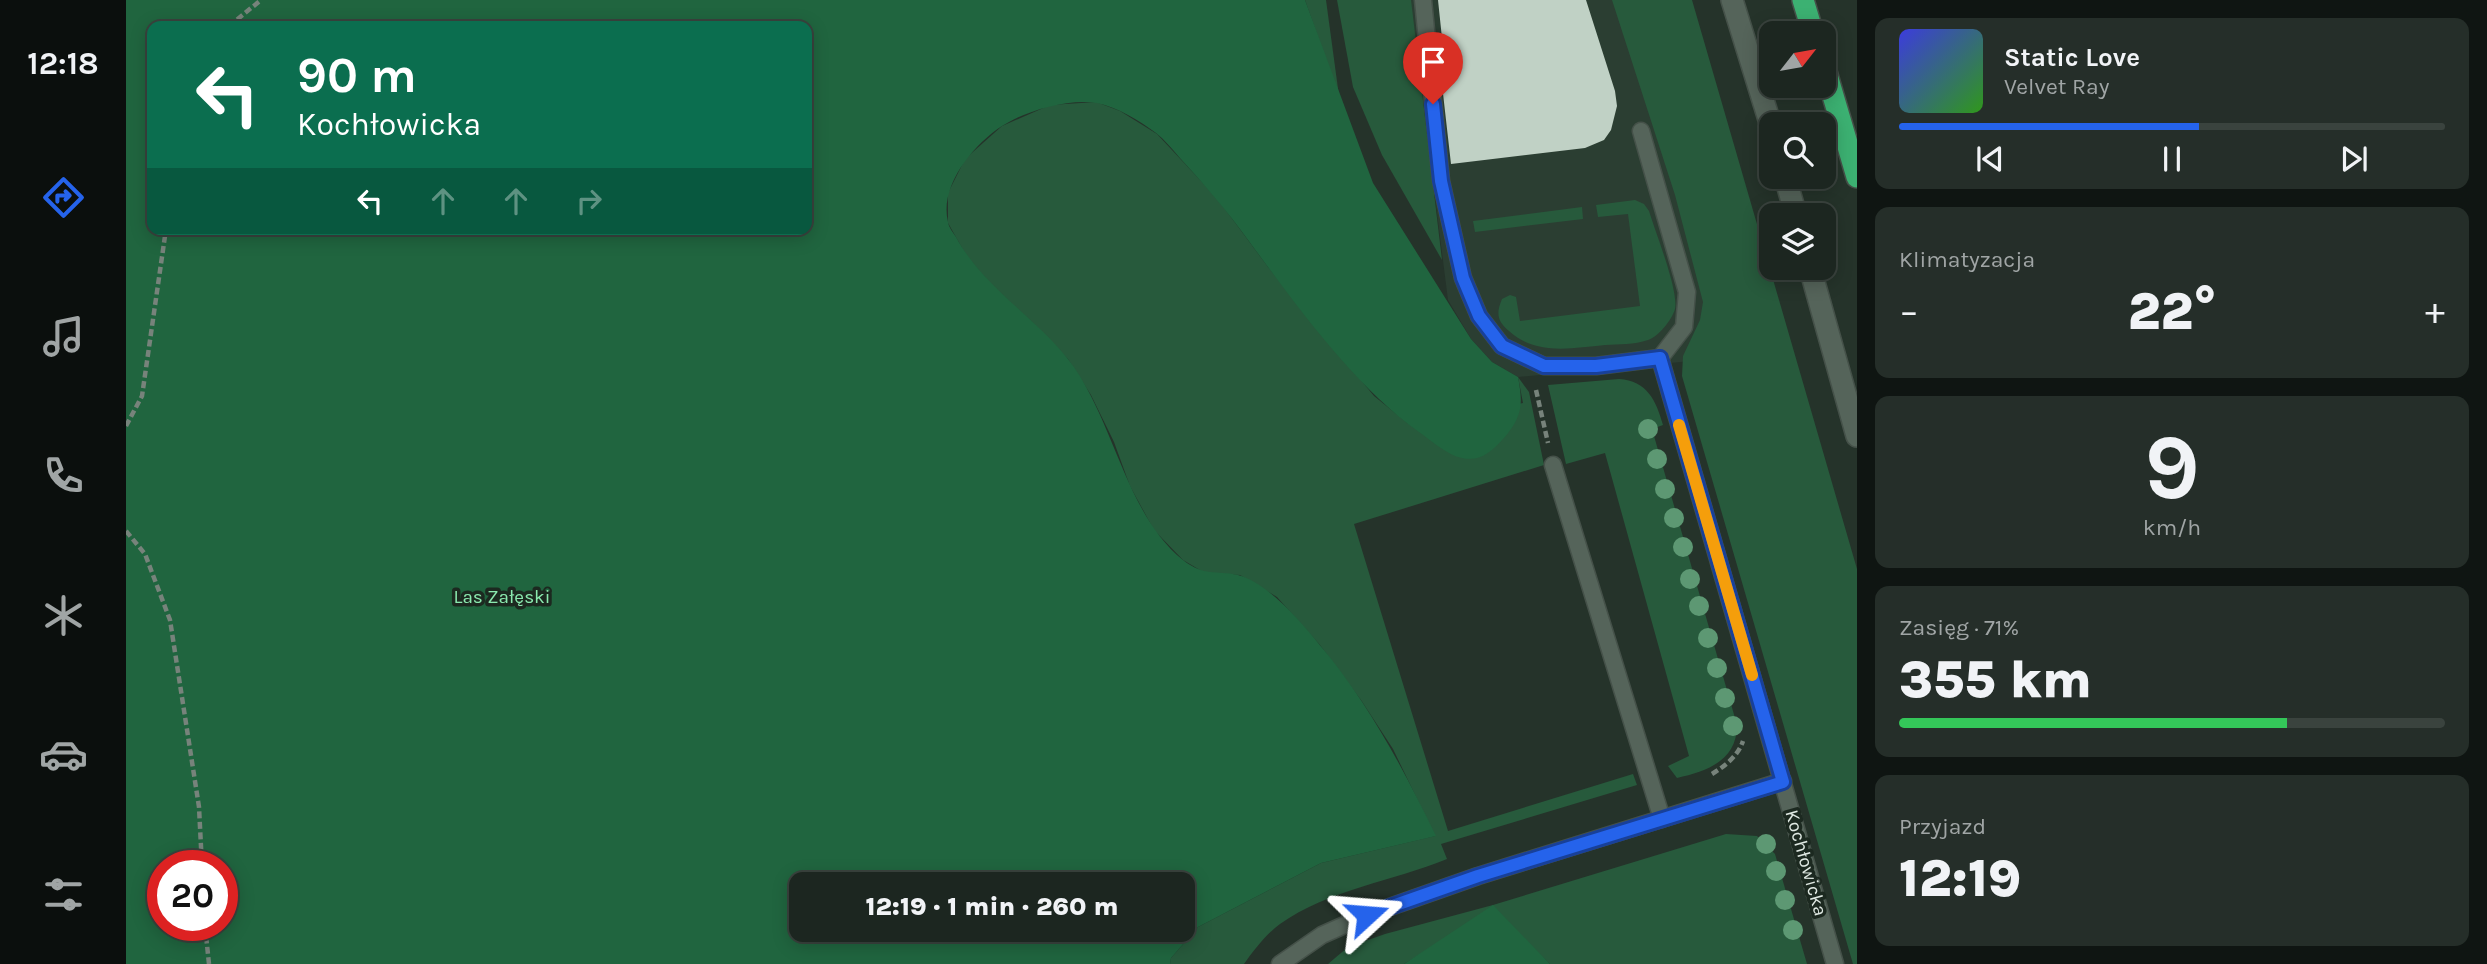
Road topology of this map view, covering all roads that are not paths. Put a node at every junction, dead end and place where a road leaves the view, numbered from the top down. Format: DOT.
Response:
graph roads {
  1 [pos="1423,0"];
  2 [pos="1732,0"];
  3 [pos="1803,0"];
  4 [pos="1810,21"];
  5 [pos="1834,98"];
  6 [pos="1767,112"];
  7 [pos="1641,131"];
  8 [pos="1857,177"];
  9 [pos="1813,280"];
  10 [pos="1660,358"];
  11 [pos="1857,436"];
  12 [pos="1553,464"];
  13 [pos="1783,782"];
  14 [pos="1662,819"];
  15 [pos="1300,957"];
  16 [pos="1280,964"];
  17 [pos="1835,964"];
  1 -- 10 [label="lane"];
  2 -- 6 [label="main road"];
  3 -- 4 [label="highway"];
  5 -- 8 [label="highway"];
  7 -- 10 [label="lane"];
  9 -- 11 [label="main road"];
  10 -- 13 [label="lane, Kochłowicka"];
  12 -- 14 [label="lane"];
  13 -- 14 [label="lane"];
  13 -- 17 [label="lane, Kochłowicka"];
  14 -- 15 [label="lane"];
  15 -- 16 [label="lane"];
}
